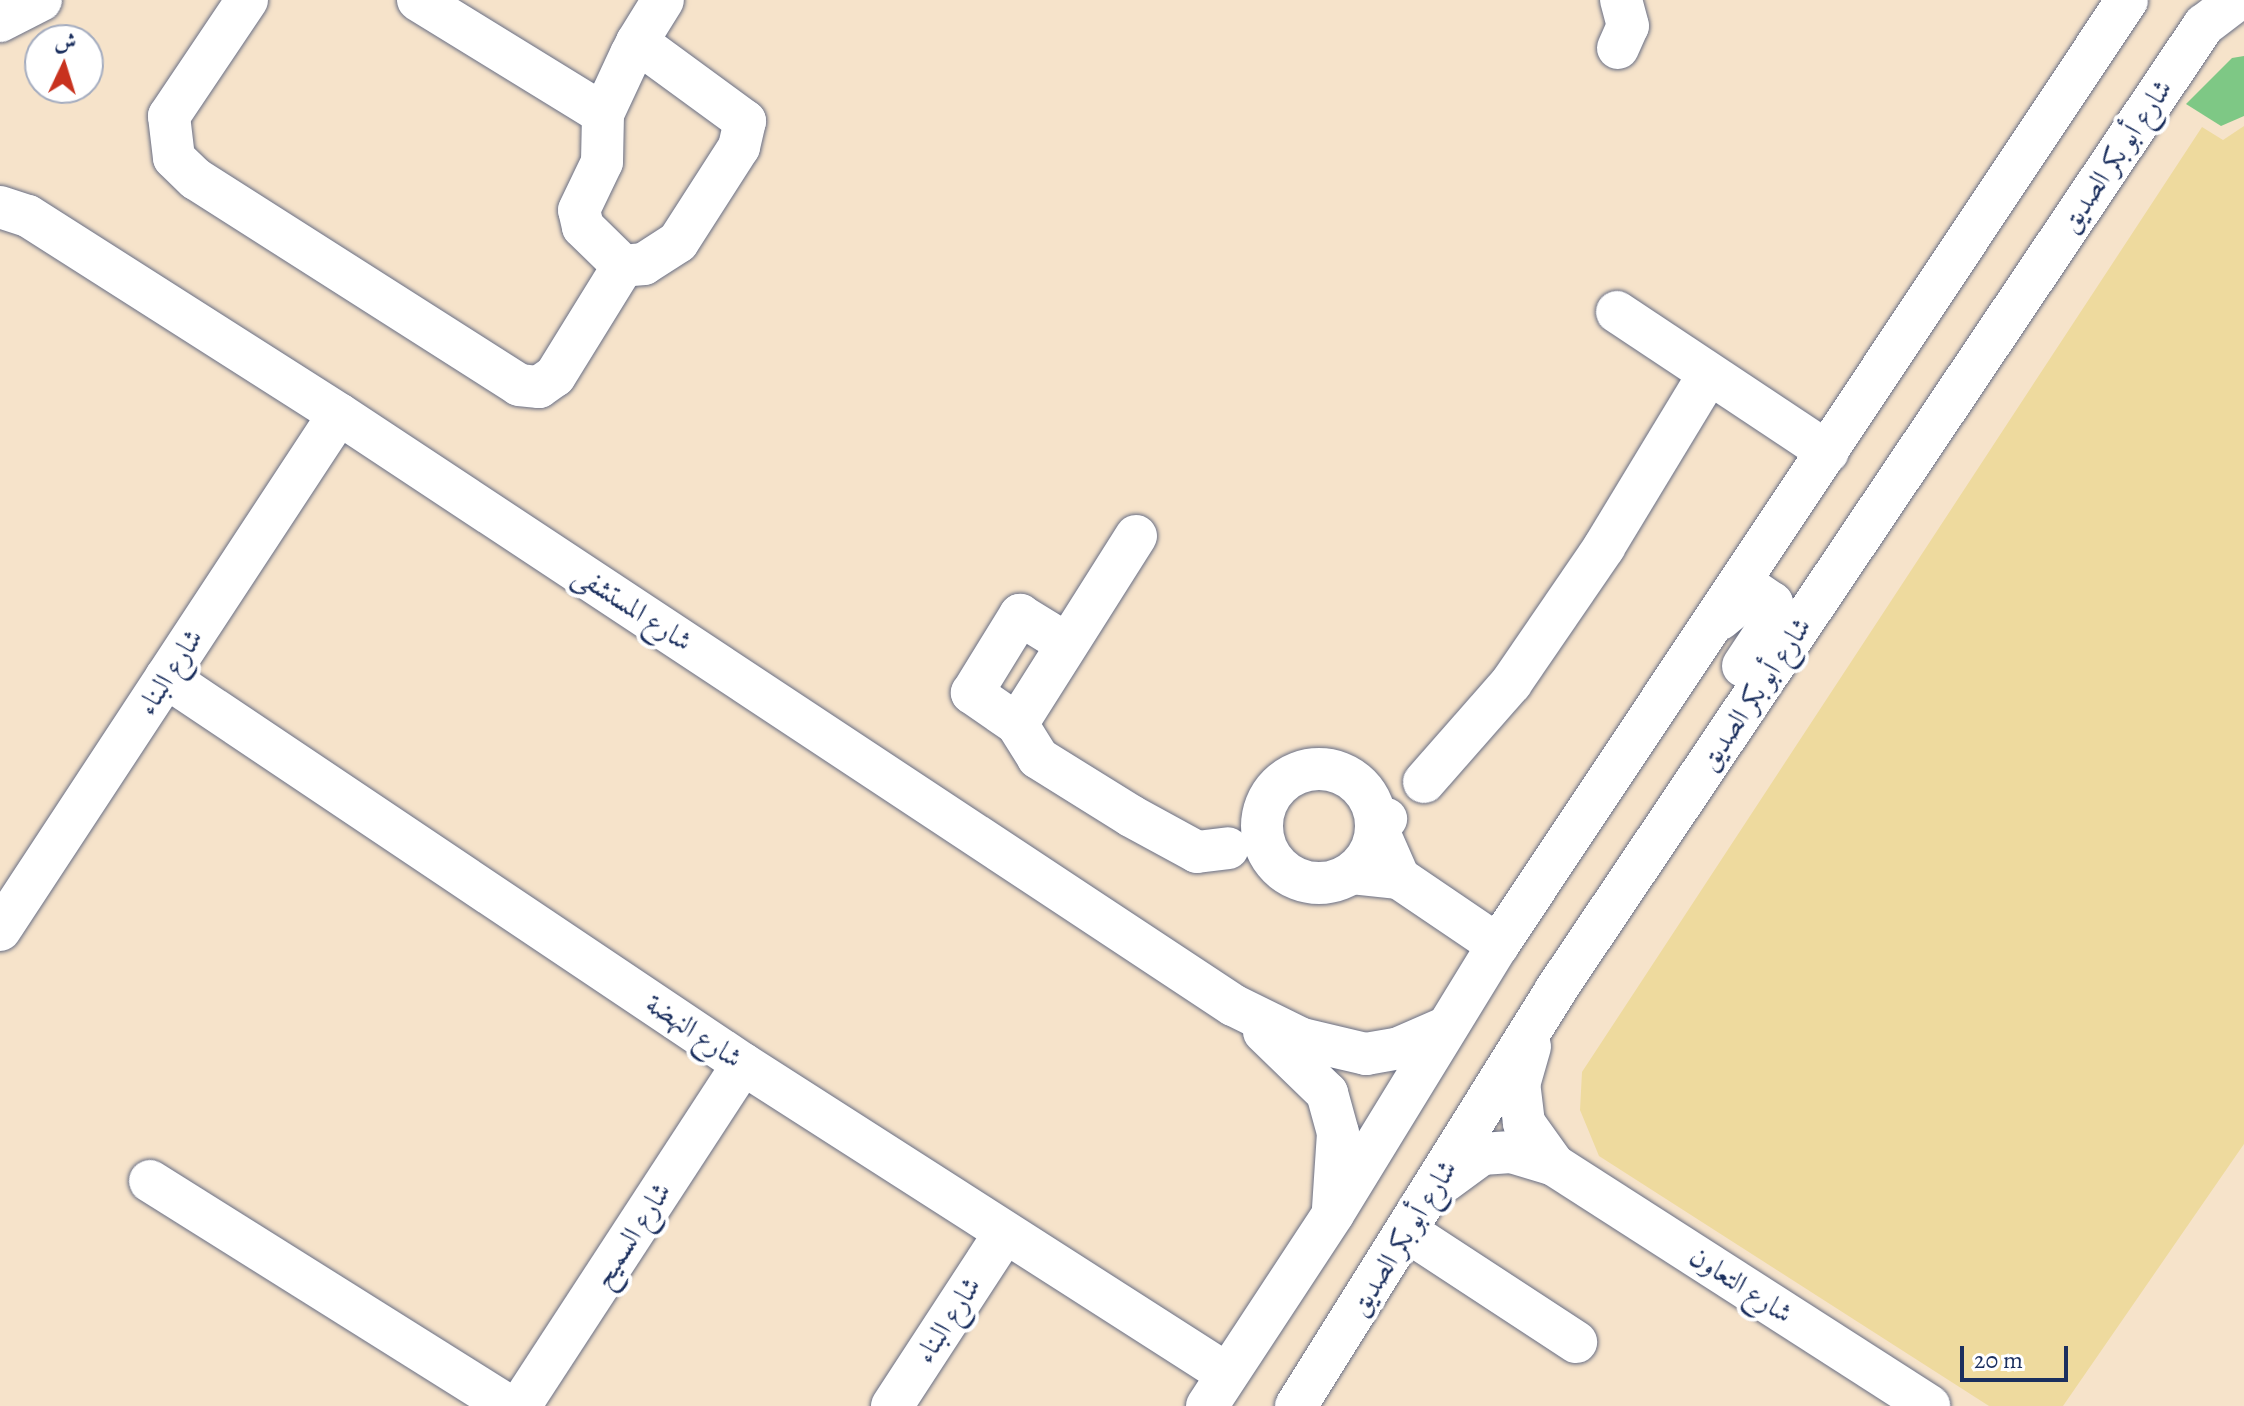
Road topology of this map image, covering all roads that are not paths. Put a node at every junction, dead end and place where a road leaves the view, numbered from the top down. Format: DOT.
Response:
graph roads {
  1 [pos="41,0"];
  2 [pos="247,0"];
  3 [pos="418,0"];
  4 [pos="663,0"];
  5 [pos="1621,0"];
  6 [pos="2127,0"];
  7 [pos="2237,0"];
  8 [pos="0,21"];
  9 [pos="637,42"];
  10 [pos="1618,48"];
  11 [pos="603,114"];
  12 [pos="0,182"];
  13 [pos="14,212"];
  14 [pos="623,266"];
  15 [pos="1617,312"];
  16 [pos="1708,375"];
  17 [pos="339,414"];
  18 [pos="1828,452"];
  19 [pos="1136,536"];
  20 [pos="1713,625"];
  21 [pos="1067,644"];
  22 [pos="166,677"];
  23 [pos="1017,724"];
  24 [pos="1352,779"];
  25 [pos="1424,782"];
  26 [pos="1266,803"];
  27 [pos="1377,828"];
  28 [pos="1228,848"];
  29 [pos="1283,870"];
  30 [pos="1352,873"];
  31 [pos="1399,878"];
  32 [pos="0,930"];
  33 [pos="1498,945"];
  34 [pos="1581,952"];
  35 [pos="1233,1005"];
  36 [pos="1445,1028"];
  37 [pos="743,1064"];
  38 [pos="1554,1165"];
  39 [pos="150,1181"];
  40 [pos="1333,1214"];
  41 [pos="1416,1220"];
  42 [pos="1004,1234"];
  43 [pos="1576,1342"];
  44 [pos="1217,1390"];
  45 [pos="508,1406"];
  46 [pos="520,1406"];
  47 [pos="892,1406"];
  48 [pos="1296,1406"];
  49 [pos="1929,1406"];
  1 -- 8 [label="street"];
  2 -- 14 [label="street"];
  3 -- 11 [label="street"];
  4 -- 9 [label="street"];
  5 -- 10 [label="street"];
  6 -- 18 [label="street"];
  7 -- 34 [label="street, شارع أبو بكر الصديق"];
  9 -- 11 [label="street"];
  9 -- 14 [label="street"];
  11 -- 14 [label="street"];
  12 -- 13 [label="street, شارع المستشفى"];
  13 -- 17 [label="street, شارع المستشفى"];
  15 -- 16 [label="street"];
  16 -- 18 [label="street"];
  16 -- 25 [label="street"];
  17 -- 22 [label="street, شارع البناء"];
  17 -- 35 [label="street, شارع المستشفى"];
  18 -- 20 [label="street"];
  19 -- 21 [label="street"];
  20 -- 33 [label="street"];
  20 -- 34 [label="street"];
  21 -- 23 [label="street"];
  21 -- 23 [label="street"];
  22 -- 32 [label="street, شارع البناء"];
  22 -- 37 [label="street, شارع النهضة"];
  23 -- 28 [label="street"];
  24 -- 25 [label="street"];
  24 -- 26 [label="street"];
  24 -- 27 [label="street"];
  25 -- 27 [label="street"];
  26 -- 28 [label="street"];
  26 -- 29 [label="street"];
  27 -- 30 [label="street"];
  27 -- 31 [label="street"];
  28 -- 29 [label="street"];
  29 -- 30 [label="street"];
  30 -- 31 [label="street"];
  31 -- 33 [label="street"];
  33 -- 36 [label="street"];
  34 -- 38 [label="street, شارع التعاون"];
  34 -- 41 [label="street, شارع أبو بكر الصديق"];
  35 -- 36 [label="street, شارع المستشفى"];
  35 -- 40 [label="street, شارع المستشفى"];
  36 -- 40 [label="street"];
  37 -- 42 [label="street, شارع النهضة"];
  37 -- 46 [label="street, شارع السميح"];
  38 -- 41 [label="street, شارع التعاون"];
  38 -- 49 [label="street, شارع التعاون"];
  39 -- 45 [label="street"];
  40 -- 44 [label="street"];
  41 -- 43 [label="street"];
  41 -- 48 [label="street, شارع أبو بكر الصديق"];
  42 -- 44 [label="street, شارع النهضة"];
  42 -- 47 [label="street, شارع البناء"];
}
